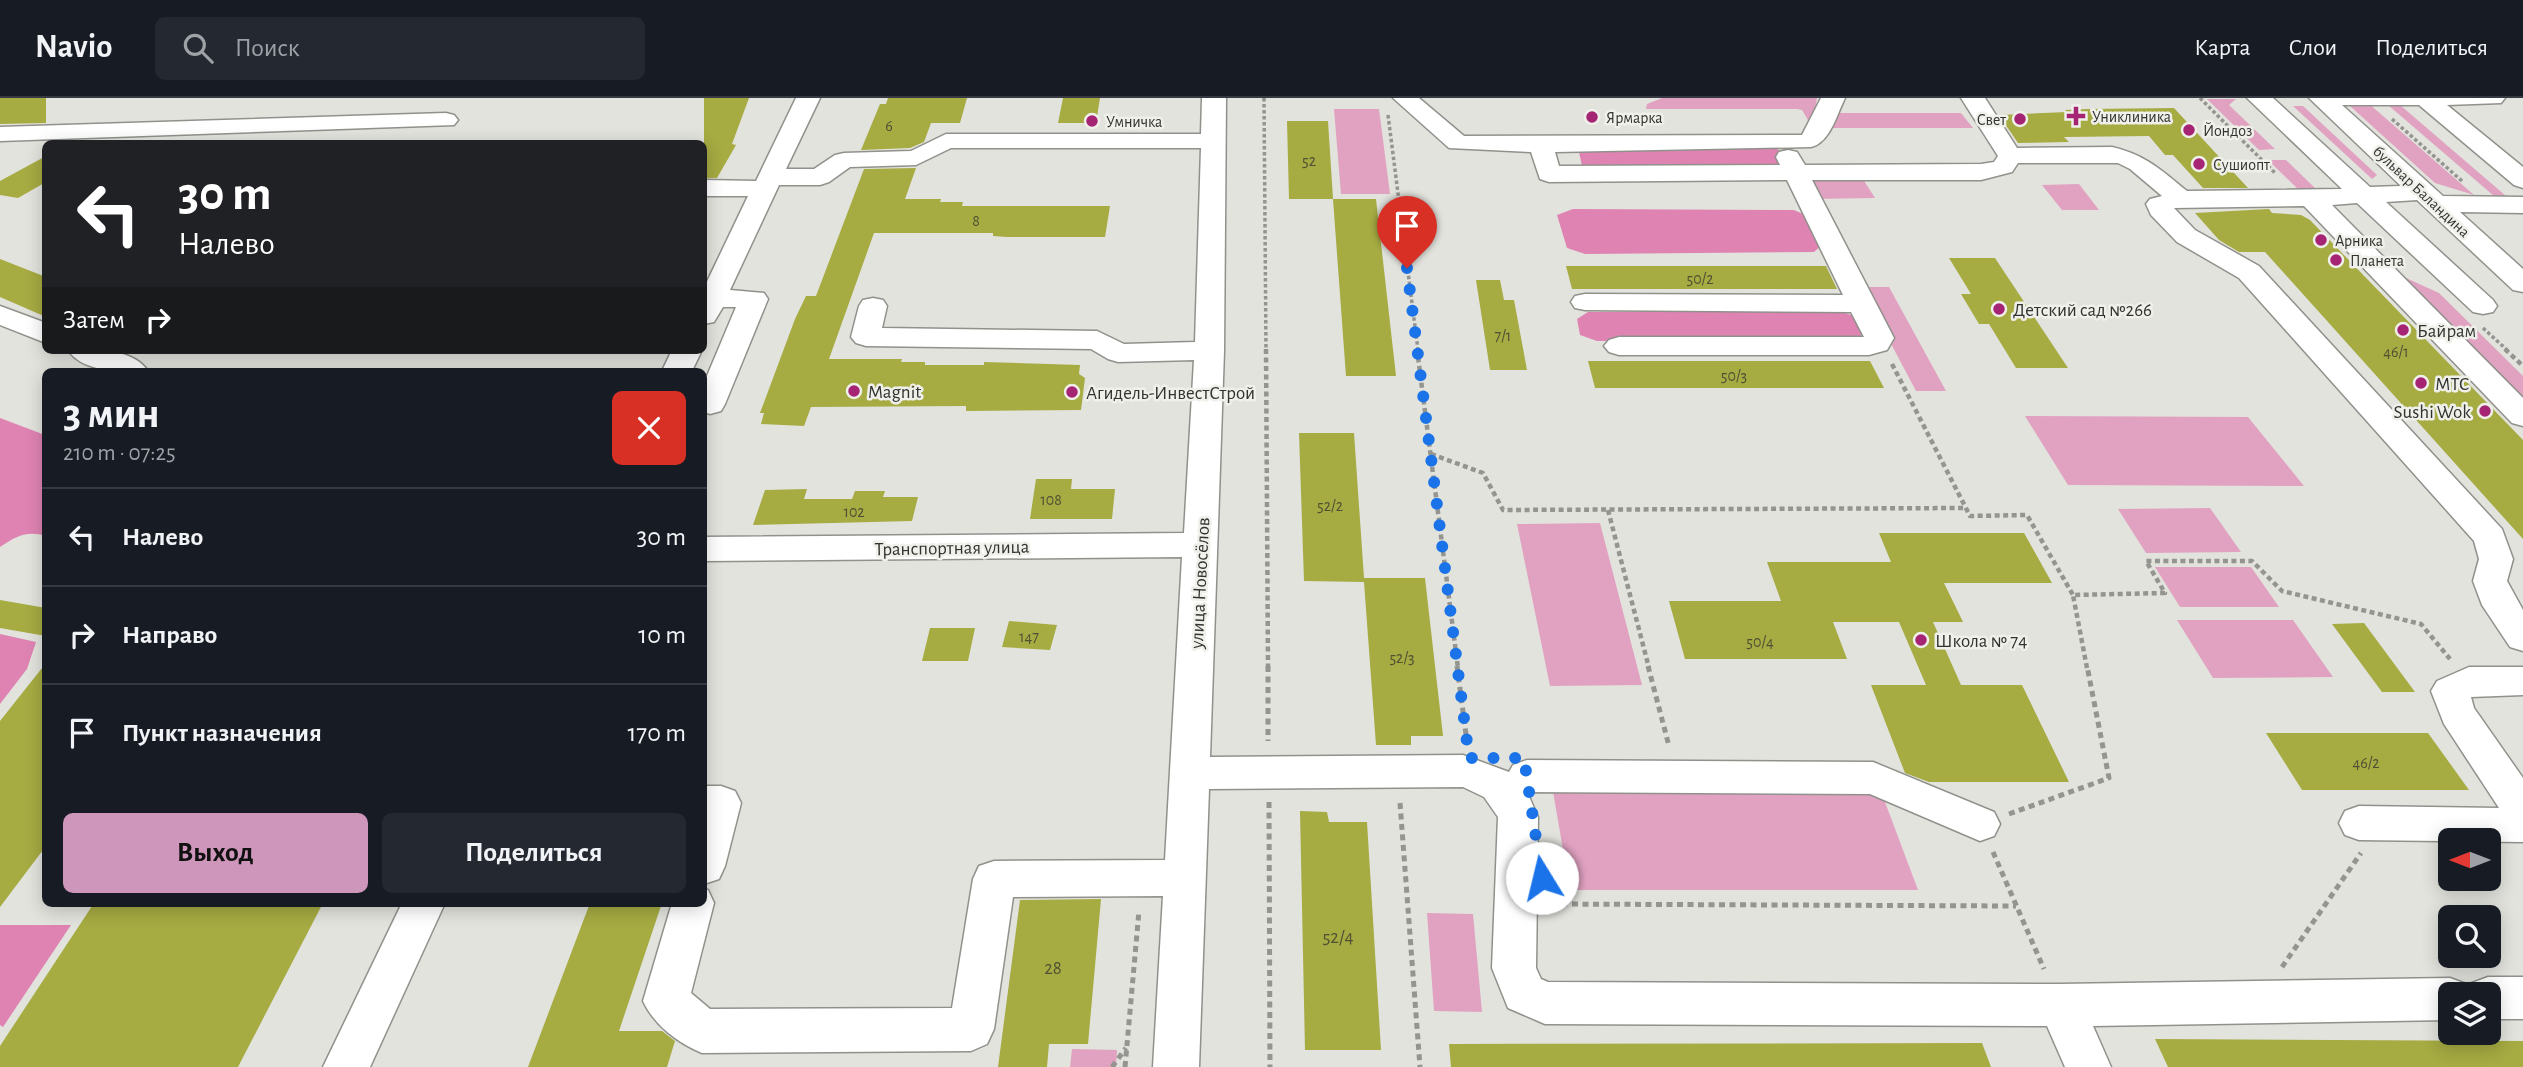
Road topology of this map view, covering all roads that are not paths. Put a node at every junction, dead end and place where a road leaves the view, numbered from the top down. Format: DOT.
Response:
graph roads {
  1 [pos="808,98"];
  2 [pos="1214,98"];
  3 [pos="1833,98"];
  4 [pos="1973,98"];
  5 [pos="2259,98"];
  6 [pos="2321,98"];
  7 [pos="2493,98"];
  8 [pos="2369,99"];
  9 [pos="2426,99"];
  10 [pos="1396,103"];
  11 [pos="446,120"];
  12 [pos="0,134"];
  13 [pos="1213,141"];
  14 [pos="1458,143"];
  15 [pos="1781,143"];
  16 [pos="1541,145"];
  17 [pos="2010,156"];
  18 [pos="1549,174"];
  19 [pos="1796,174"];
  20 [pos="2523,180"];
  21 [pos="767,183"];
  22 [pos="707,188"];
  23 [pos="2363,196"];
  24 [pos="2305,198"];
  25 [pos="2430,198"];
  26 [pos="2180,199"];
  27 [pos="2513,205"];
  28 [pos="2523,284"];
  29 [pos="1585,302"];
  30 [pos="1861,304"];
  31 [pos="873,306"];
  32 [pos="2483,306"];
  33 [pos="708,307"];
  34 [pos="0,315"];
  35 [pos="42,332"];
  36 [pos="1619,346"];
  37 [pos="1209,351"];
  38 [pos="93,354"];
  39 [pos="126,368"];
  40 [pos="710,404"];
  41 [pos="2523,416"];
  42 [pos="1201,545"];
  43 [pos="707,550"];
  44 [pos="2523,637"];
  45 [pos="2523,681"];
  46 [pos="1190,773"];
  47 [pos="1527,776"];
  48 [pos="707,803"];
  49 [pos="2522,813"];
  50 [pos="1980,824"];
  51 [pos="2364,832"];
  52 [pos="707,855"];
  53 [pos="1185,878"];
  54 [pos="422,907"];
  55 [pos="692,907"];
  56 [pos="2501,998"];
  57 [pos="2523,998"];
  58 [pos="2438,999"];
  59 [pos="2060,1005"];
  60 [pos="346,1067"];
  61 [pos="1176,1067"];
  62 [pos="2088,1067"];
  1 -- 21 [label="street"];
  2 -- 13 [label="street, улица Новосёлов"];
  3 -- 15 [label="street"];
  4 -- 17 [label="street"];
  5 -- 23 [label="street"];
  6 -- 8 [label="street"];
  6 -- 25 [label="street, бульвар Баландина"];
  7 -- 9 [label="street"];
  8 -- 9 [label="street"];
  9 -- 20 [label="street"];
  10 -- 14 [label="street"];
  11 -- 12 [label="street"];
  13 -- 21 [label="street"];
  13 -- 37 [label="street, улица Новосёлов"];
  14 -- 16 [label="street"];
  14 -- 18 [label="street"];
  15 -- 16 [label="street"];
  15 -- 19 [label="street"];
  16 -- 18 [label="street"];
  17 -- 19 [label="street"];
  17 -- 26 [label="street"];
  18 -- 19 [label="street"];
  19 -- 30 [label="street"];
  21 -- 22 [label="street"];
  21 -- 33 [label="street"];
  23 -- 24 [label="street"];
  23 -- 25 [label="street"];
  23 -- 32 [label="street"];
  24 -- 26 [label="street"];
  24 -- 41 [label="street"];
  25 -- 27 [label="street"];
  25 -- 28 [label="street, бульвар Баландина"];
  26 -- 44 [label="street"];
  29 -- 30 [label="street"];
  30 -- 36 [label="street"];
  31 -- 37 [label="street"];
  33 -- 40 [label="street"];
  34 -- 35 [label="street"];
  37 -- 42 [label="street, улица Новосёлов"];
  38 -- 39 [label="street"];
  42 -- 43 [label="street, Транспортная улица"];
  42 -- 46 [label="street, улица Новосёлов"];
  45 -- 49 [label="street"];
  46 -- 53 [label="street, улица Новосёлов"];
  46 -- 59 [label="street"];
  47 -- 50 [label="street"];
  48 -- 52 [label="street"];
  49 -- 51 [label="street"];
  53 -- 55 [label="street"];
  53 -- 61 [label="street, улица Новосёлов"];
  54 -- 60 [label="street"];
  56 -- 57 [label="street"];
  58 -- 59 [label="street"];
  59 -- 62 [label="street"];
}
